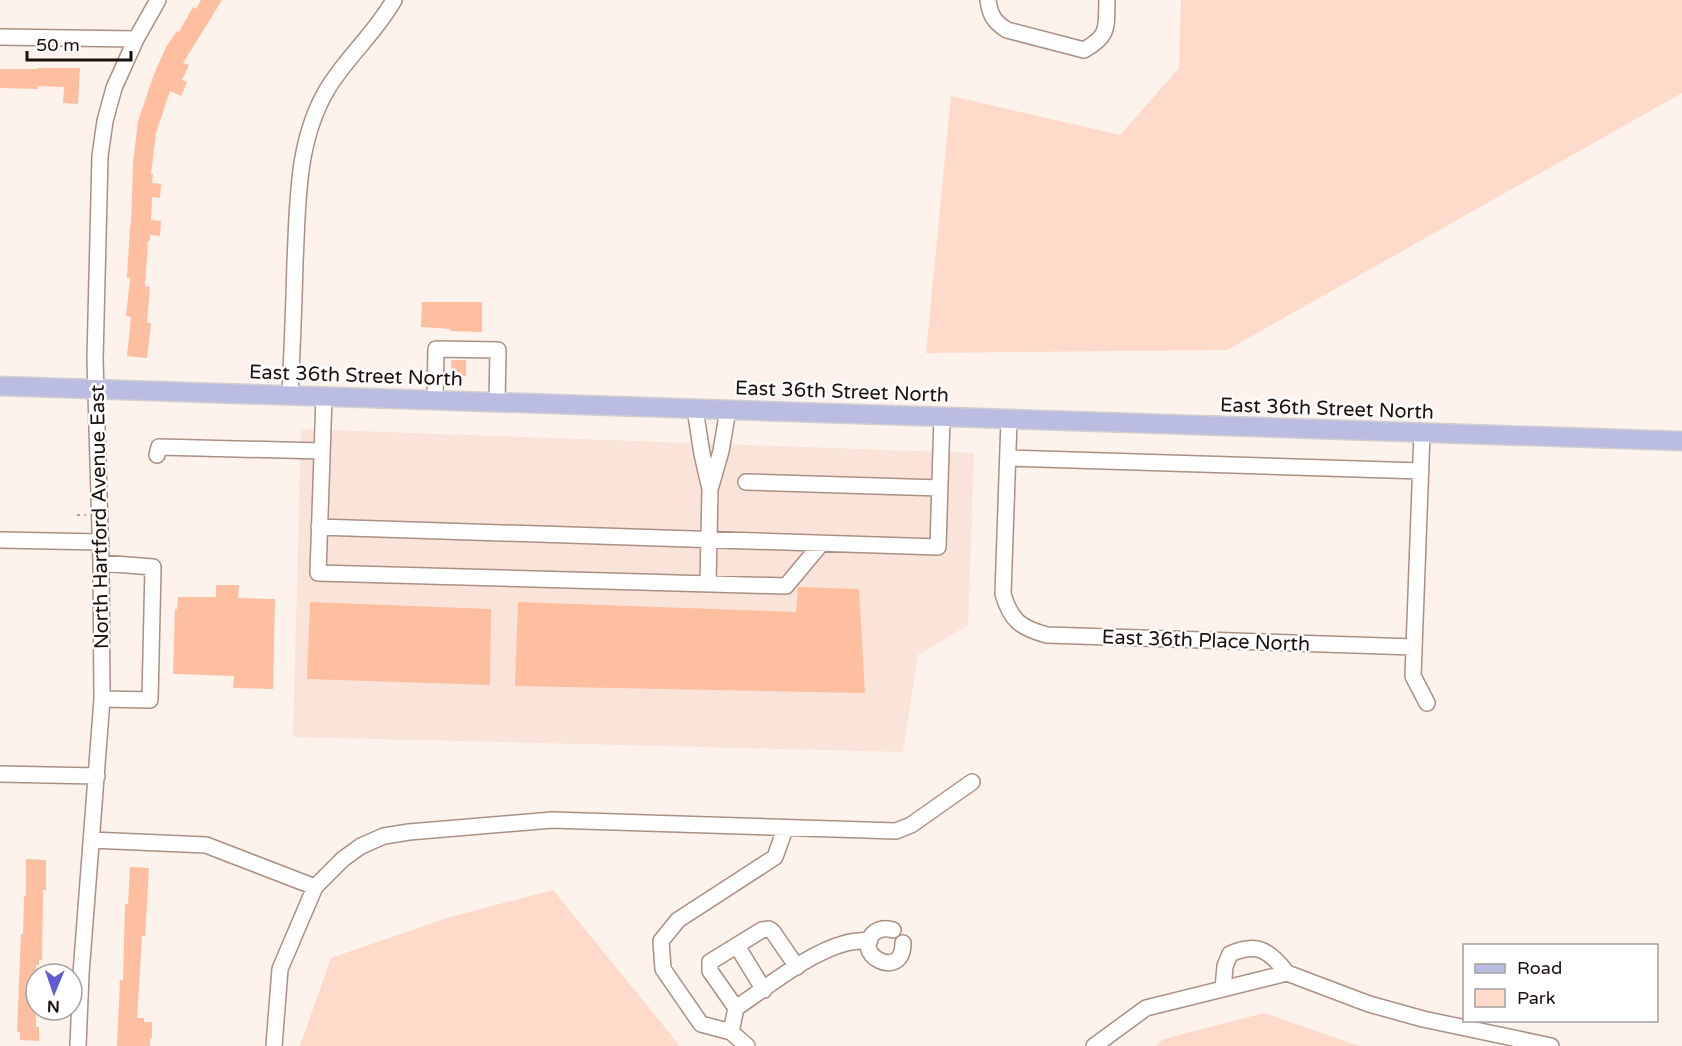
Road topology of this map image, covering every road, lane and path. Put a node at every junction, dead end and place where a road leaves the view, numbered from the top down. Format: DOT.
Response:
graph roads {
  1 [pos="158,0"];
  2 [pos="394,0"];
  3 [pos="988,0"];
  4 [pos="1107,0"];
  5 [pos="0,36"];
  6 [pos="135,39"];
  7 [pos="0,387"];
  8 [pos="96,389"];
  9 [pos="290,396"];
  10 [pos="324,397"];
  11 [pos="435,400"];
  12 [pos="496,402"];
  13 [pos="695,409"];
  14 [pos="729,410"];
  15 [pos="942,418"];
  16 [pos="1009,420"];
  17 [pos="1422,433"];
  18 [pos="1682,441"];
  19 [pos="322,451"];
  20 [pos="157,455"];
  21 [pos="1008,458"];
  22 [pos="1421,471"];
  23 [pos="746,483"];
  24 [pos="940,488"];
  25 [pos="710,489"];
  26 [pos="319,527"];
  27 [pos="709,539"];
  28 [pos="0,540"];
  29 [pos="100,542"];
  30 [pos="821,544"];
  31 [pos="101,563"];
  32 [pos="708,584"];
  33 [pos="1414,646"];
  34 [pos="102,699"];
  35 [pos="1427,703"];
  36 [pos="0,774"];
  37 [pos="97,777"];
  38 [pos="972,782"];
  39 [pos="785,829"];
  40 [pos="91,840"];
  41 [pos="315,887"];
  42 [pos="893,930"];
  43 [pos="870,940"];
  44 [pos="903,943"];
  45 [pos="737,946"];
  46 [pos="797,967"];
  47 [pos="1287,972"];
  48 [pos="1223,989"];
  49 [pos="764,990"];
  50 [pos="736,1008"];
  51 [pos="731,1032"];
  52 [pos="78,1046"];
  53 [pos="274,1046"];
  54 [pos="747,1046"];
  55 [pos="1094,1046"];
  56 [pos="1551,1046"];
  1 -- 6 [label="street, North Hartford Avenue East"];
  2 -- 9 [label="street"];
  3 -- 4 [label="street"];
  5 -- 6 [label="street"];
  6 -- 8 [label="street, North Hartford Avenue East"];
  7 -- 8 [label="main road, East 36th Street North"];
  8 -- 9 [label="main road, East 36th Street North"];
  8 -- 29 [label="street, North Hartford Avenue East"];
  9 -- 10 [label="main road, East 36th Street North"];
  10 -- 11 [label="main road, East 36th Street North"];
  10 -- 19 [label="street"];
  11 -- 12 [label="main road, East 36th Street North"];
  11 -- 12 [label="street"];
  12 -- 13 [label="main road, East 36th Street North"];
  13 -- 14 [label="main road, East 36th Street North"];
  13 -- 25 [label="street"];
  14 -- 15 [label="main road, East 36th Street North"];
  14 -- 25 [label="street"];
  15 -- 16 [label="main road, East 36th Street North"];
  15 -- 24 [label="street"];
  16 -- 17 [label="main road, East 36th Street North"];
  16 -- 21 [label="street"];
  17 -- 18 [label="main road, East 36th Street North"];
  17 -- 22 [label="street"];
  19 -- 20 [label="street"];
  19 -- 26 [label="street"];
  21 -- 22 [label="street"];
  21 -- 33 [label="street, East 36th Place North"];
  22 -- 33 [label="street"];
  23 -- 24 [label="street"];
  24 -- 30 [label="street"];
  25 -- 27 [label="street"];
  26 -- 27 [label="street"];
  26 -- 32 [label="street"];
  27 -- 30 [label="street"];
  27 -- 32 [label="street"];
  28 -- 29 [label="street"];
  29 -- 31 [label="street, North Hartford Avenue East"];
  30 -- 32 [label="street"];
  31 -- 34 [label="street, North Hartford Avenue East"];
  31 -- 34 [label="street"];
  33 -- 35 [label="street"];
  34 -- 37 [label="street, North Hartford Avenue East"];
  36 -- 37 [label="street"];
  37 -- 40 [label="street, North Hartford Avenue East"];
  38 -- 39 [label="street"];
  39 -- 41 [label="street"];
  39 -- 51 [label="street"];
  40 -- 41 [label="street"];
  40 -- 52 [label="street, North Hartford Avenue East"];
  41 -- 53 [label="street"];
  42 -- 43 [label="street"];
  43 -- 44 [label="street"];
  43 -- 46 [label="street"];
  45 -- 46 [label="street"];
  45 -- 49 [label="street"];
  45 -- 50 [label="street"];
  46 -- 49 [label="street"];
  47 -- 48 [label="street"];
  47 -- 48 [label="street"];
  47 -- 56 [label="street"];
  48 -- 55 [label="street"];
  49 -- 50 [label="street"];
  50 -- 51 [label="street"];
  51 -- 54 [label="street"];
}
